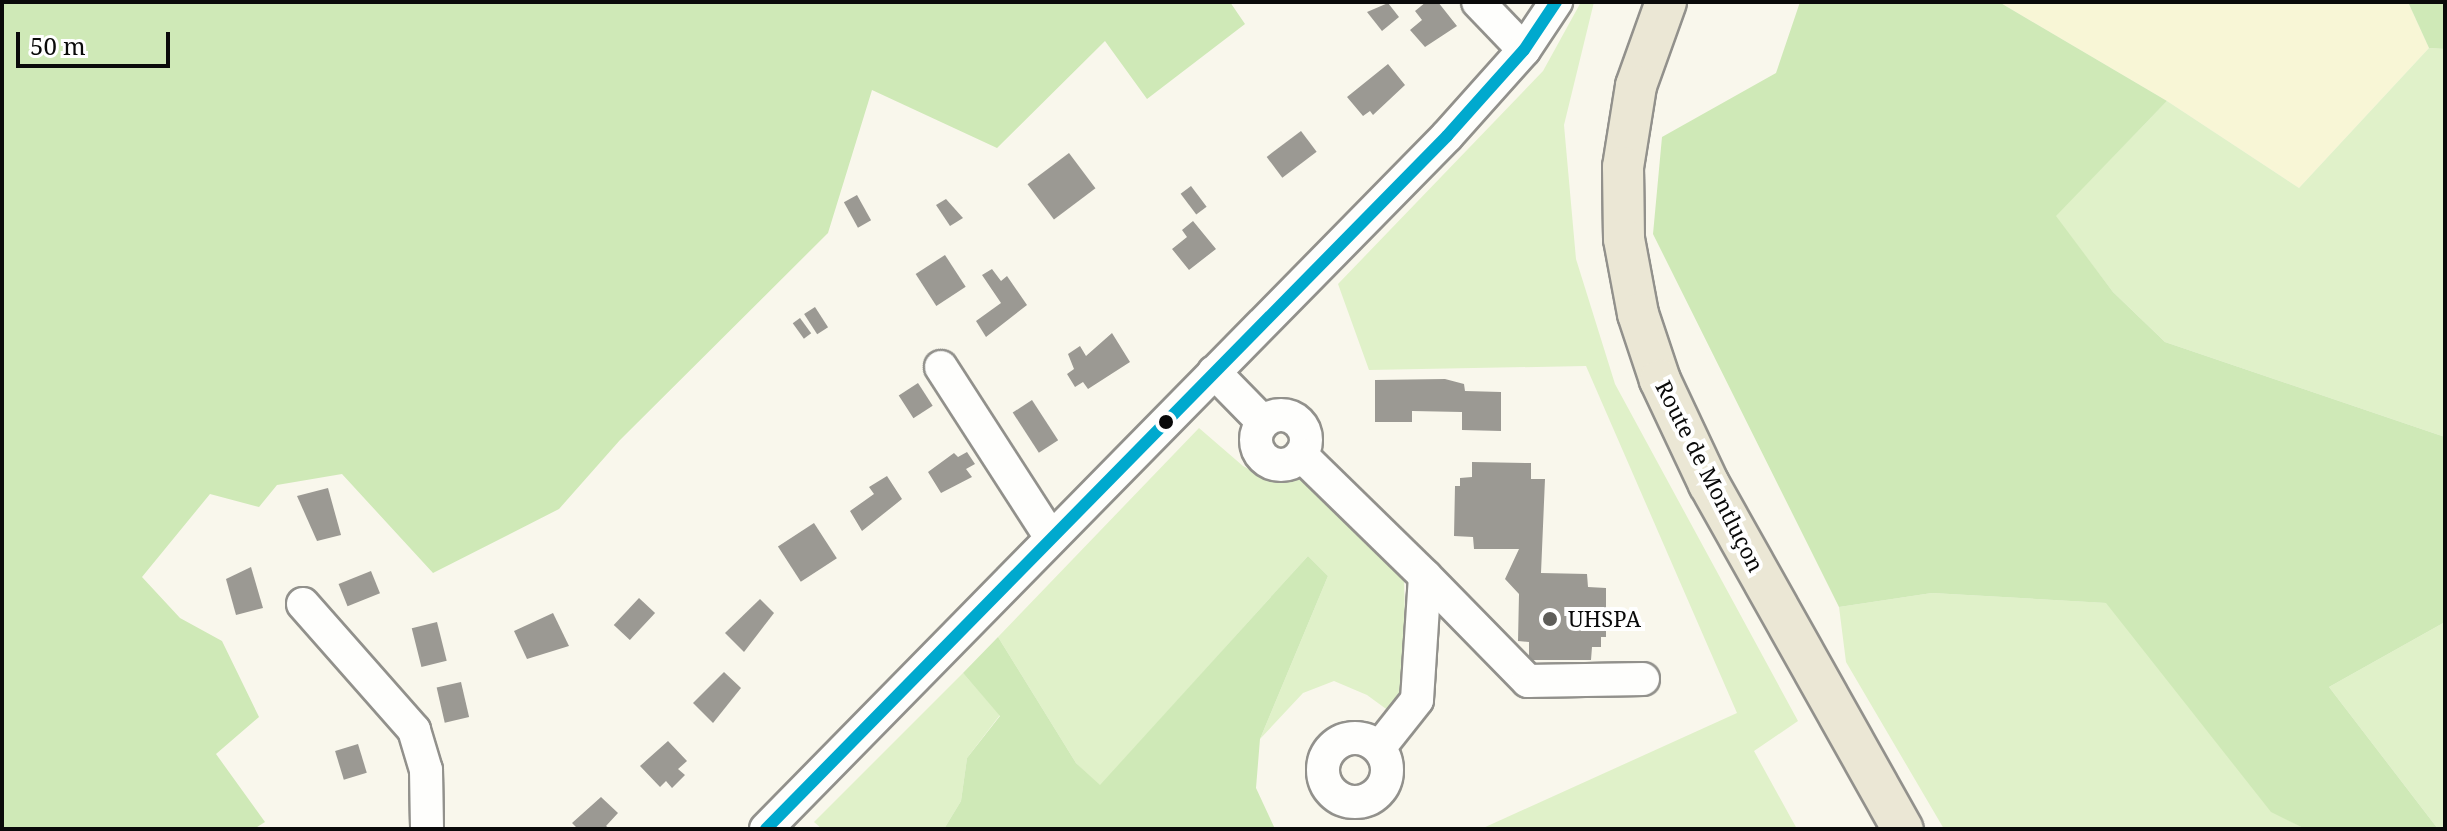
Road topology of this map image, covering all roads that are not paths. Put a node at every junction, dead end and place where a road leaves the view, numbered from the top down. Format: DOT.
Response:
graph roads {
  1 [pos="1478,2"];
  2 [pos="1556,2"];
  3 [pos="1642,2"];
  4 [pos="1666,2"];
  5 [pos="1524,50"];
  6 [pos="941,367"];
  7 [pos="1214,372"];
  8 [pos="1051,538"];
  9 [pos="1425,576"];
  10 [pos="303,604"];
  11 [pos="1643,679"];
  12 [pos="1379,748"];
  13 [pos="427,829"];
  14 [pos="766,829"];
  15 [pos="1886,829"];
  16 [pos="1903,829"];
  1 -- 5 [label="street"];
  2 -- 5 [label="street"];
  3 -- 15 [label="main road, Route de Montluçon"];
  4 -- 16 [label="main road, Route de Montluçon"];
  5 -- 7 [label="street"];
  6 -- 8 [label="street"];
  7 -- 8 [label="street"];
  7 -- 9 [label="street"];
  8 -- 14 [label="street"];
  9 -- 11 [label="street"];
  9 -- 12 [label="street"];
  10 -- 13 [label="street"];
}
